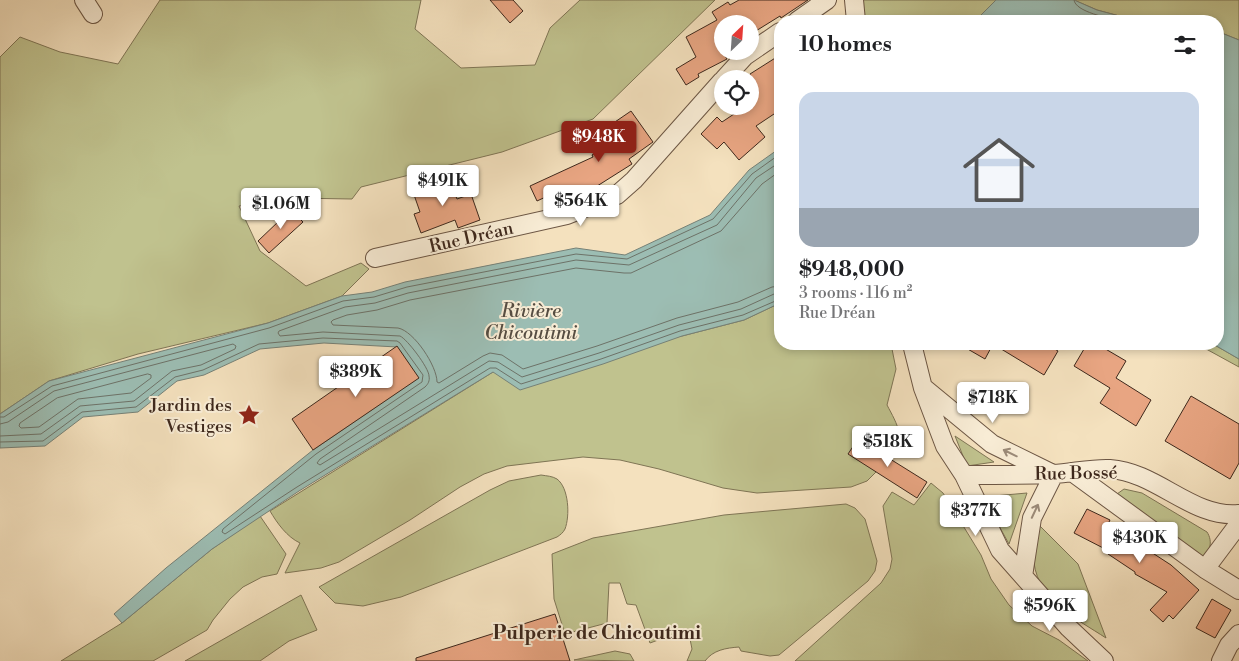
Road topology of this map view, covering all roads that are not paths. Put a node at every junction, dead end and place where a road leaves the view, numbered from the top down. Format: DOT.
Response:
graph roads {
  1 [pos="827,0"];
  2 [pos="854,0"];
  3 [pos="805,15"];
  4 [pos="855,15"];
  5 [pos="774,36"];
  6 [pos="732,70"];
  7 [pos="714,90"];
  8 [pos="375,258"];
  9 [pos="914,350"];
  10 [pos="923,388"];
  11 [pos="1072,472"];
  12 [pos="1054,474"];
  13 [pos="964,475"];
  14 [pos="1239,514"];
  15 [pos="1205,569"];
  16 [pos="1023,576"];
  17 [pos="1239,590"];
  18 [pos="1239,634"];
  19 [pos="1104,661"];
  20 [pos="1221,661"];
  1 -- 3 [label="street"];
  2 -- 4 [label="street"];
  5 -- 6 [label="street, Rue Dréan"];
  7 -- 8 [label="street, Rue Dréan"];
  9 -- 10 [label="street"];
  12 -- 10 [label="street, one-way"];
  10 -- 13 [label="street"];
  11 -- 12 [label="street, Rue Bossé"];
  11 -- 14 [label="street, Rue Bossé"];
  11 -- 15 [label="street"];
  12 -- 13 [label="street, Rue Bossé"];
  16 -- 12 [label="street, one-way"];
  13 -- 16 [label="street"];
  14 -- 15 [label="street"];
  15 -- 17 [label="street"];
  16 -- 19 [label="street"];
  18 -- 20 [label="street"];
}
